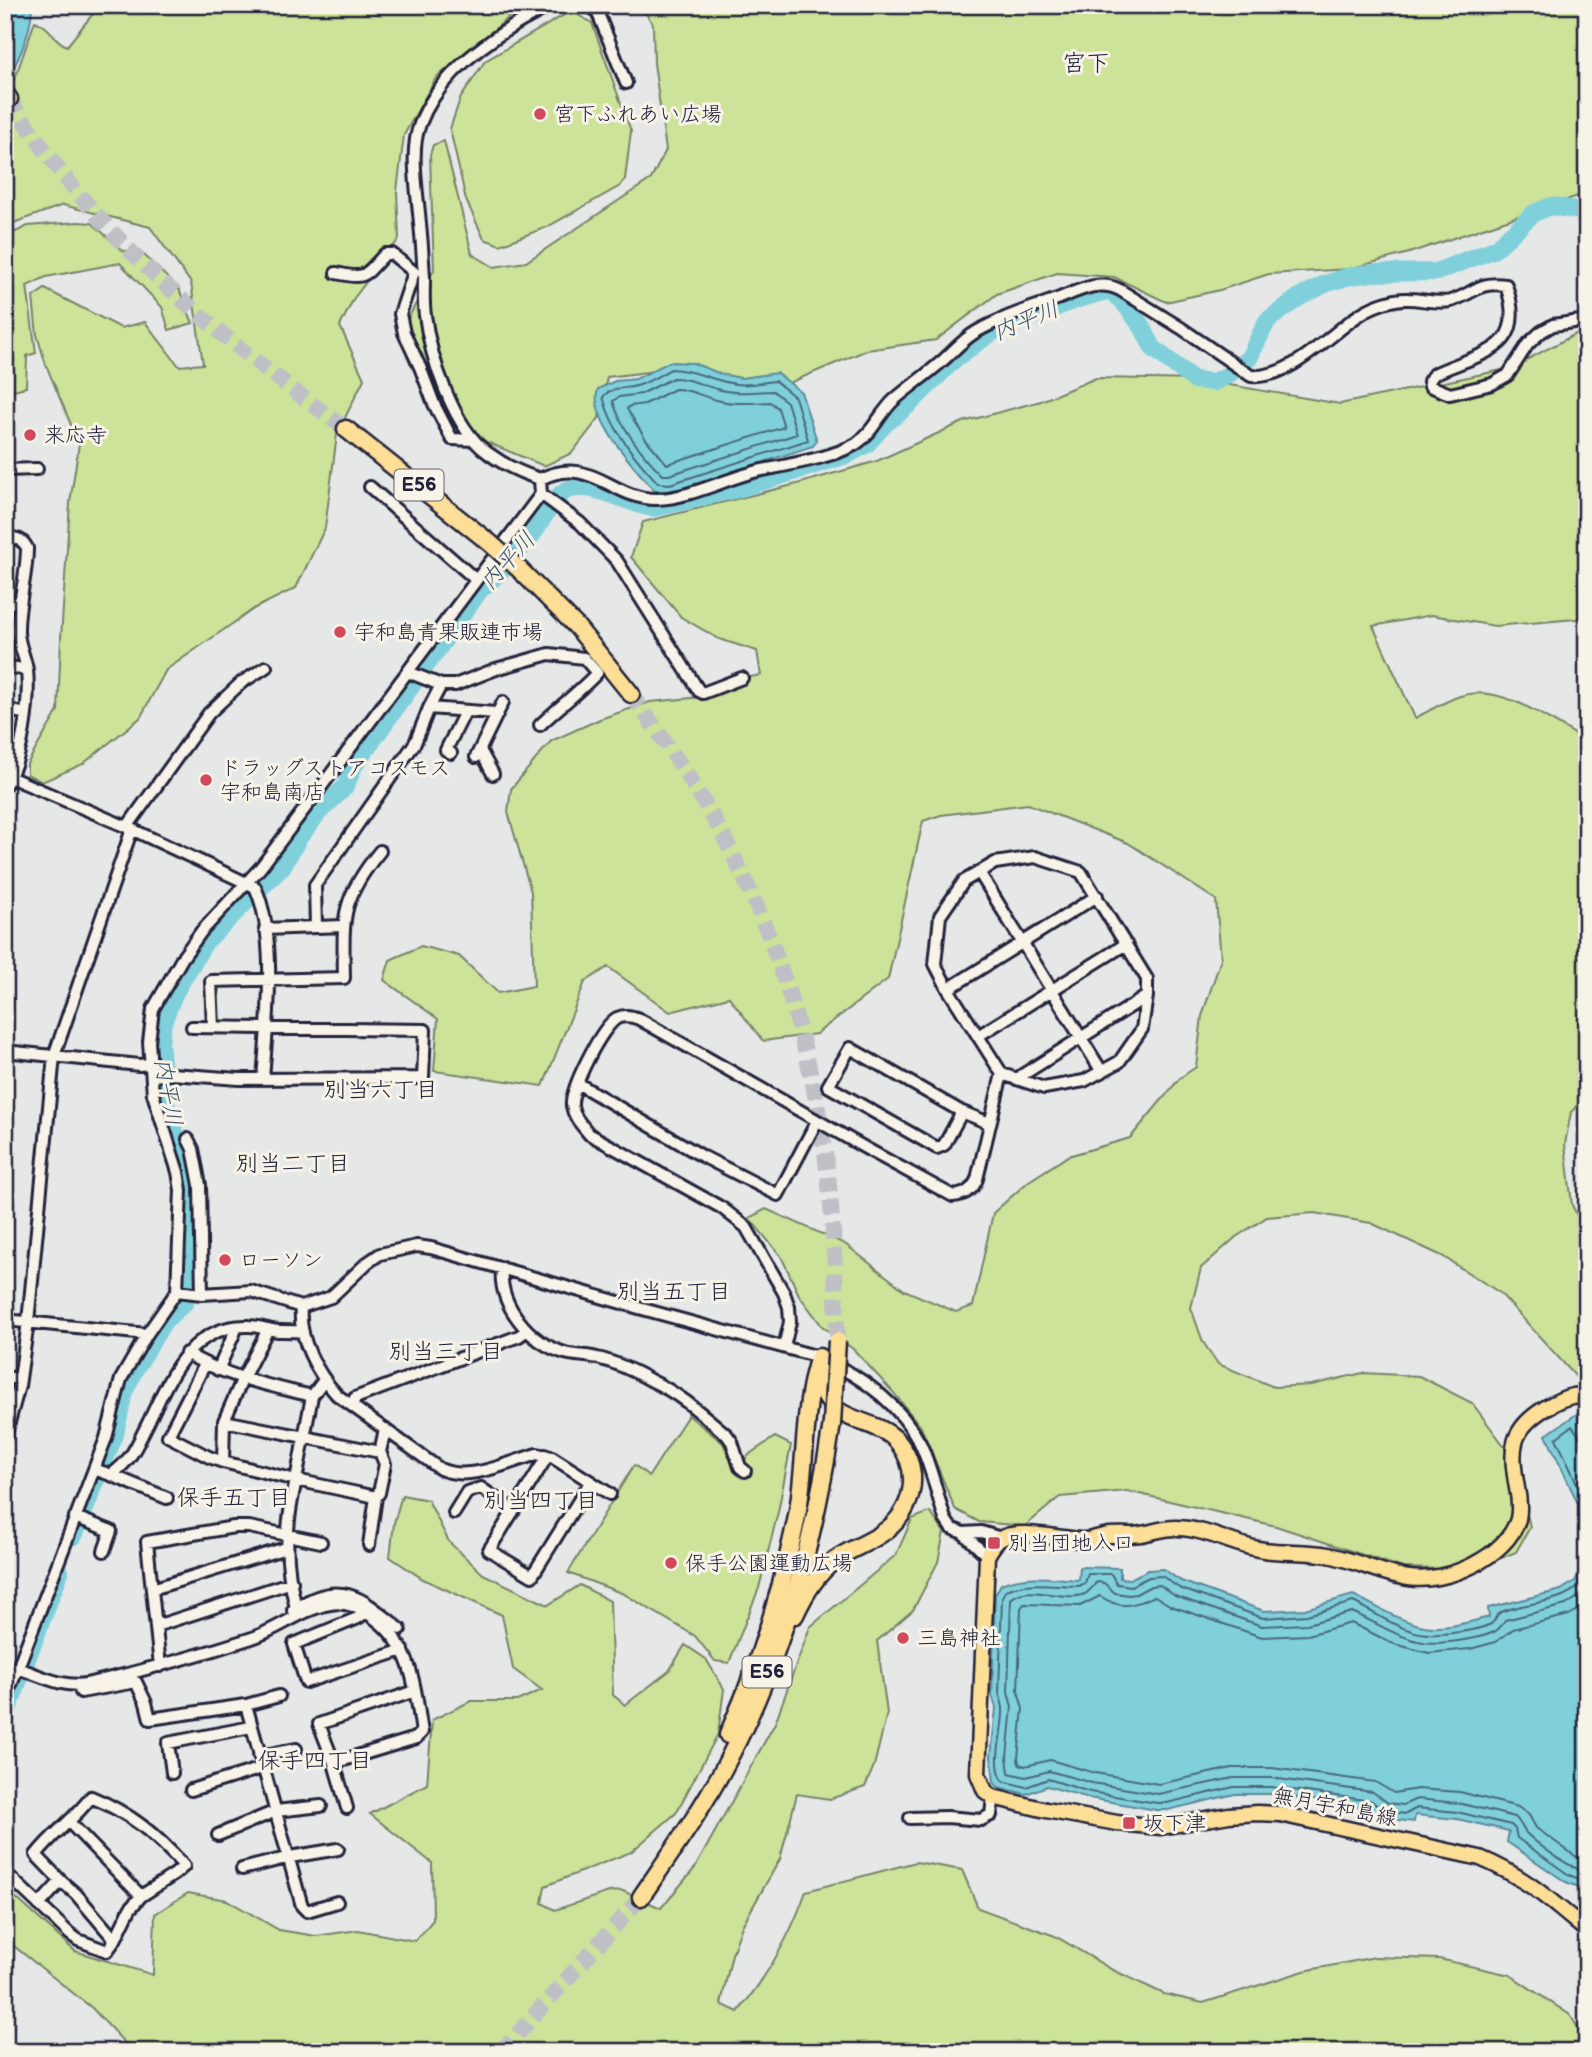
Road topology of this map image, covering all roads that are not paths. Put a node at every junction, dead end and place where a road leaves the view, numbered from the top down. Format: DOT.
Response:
graph roads {
  1 [pos="552,5"];
  2 [pos="588,5"];
  3 [pos="626,83"];
  4 [pos="336,273"];
  5 [pos="1587,320"];
  6 [pos="346,429"];
  7 [pos="474,440"];
  8 [pos="37,469"];
  9 [pos="5,470"];
  10 [pos="540,479"];
  11 [pos="370,487"];
  12 [pos="545,496"];
  13 [pos="5,537"];
  14 [pos="475,579"];
  15 [pos="20,602"];
  16 [pos="5,603"];
  17 [pos="5,625"];
  18 [pos="19,627"];
  19 [pos="5,666"];
  20 [pos="266,667"];
  21 [pos="27,670"];
  22 [pos="412,673"];
  23 [pos="743,678"];
  24 [pos="436,683"];
  25 [pos="631,694"];
  26 [pos="503,702"];
  27 [pos="429,708"];
  28 [pos="5,709"];
  29 [pos="465,712"];
  30 [pos="496,713"];
  31 [pos="26,714"];
  32 [pos="540,725"];
  33 [pos="452,753"];
  34 [pos="493,774"];
  35 [pos="7,779"];
  36 [pos="130,828"];
  37 [pos="380,851"];
  38 [pos="979,872"];
  39 [pos="251,885"];
  40 [pos="1097,896"];
  41 [pos="343,926"];
  42 [pos="316,927"];
  43 [pos="265,929"];
  44 [pos="1023,943"];
  45 [pos="1126,944"];
  46 [pos="269,979"];
  47 [pos="948,989"];
  48 [pos="1053,990"];
  49 [pos="1147,996"];
  50 [pos="192,1027"];
  51 [pos="212,1027"];
  52 [pos="267,1029"];
  53 [pos="978,1036"];
  54 [pos="1082,1037"];
  55 [pos="5,1051"];
  56 [pos="54,1056"];
  57 [pos="153,1071"];
  58 [pos="1102,1072"];
  59 [pos="1002,1073"];
  60 [pos="263,1079"];
  61 [pos="1016,1079"];
  62 [pos="577,1083"];
  63 [pos="962,1112"];
  64 [pos="817,1121"];
  65 [pos="989,1123"];
  66 [pos="188,1139"];
  67 [pos="502,1268"];
  68 [pos="180,1291"];
  69 [pos="199,1294"];
  70 [pos="301,1307"];
  71 [pos="5,1320"];
  72 [pos="28,1322"];
  73 [pos="237,1327"];
  74 [pos="268,1329"];
  75 [pos="527,1330"];
  76 [pos="303,1332"];
  77 [pos="147,1334"];
  78 [pos="838,1341"];
  79 [pos="784,1347"];
  80 [pos="186,1353"];
  81 [pos="819,1357"];
  82 [pos="205,1364"];
  83 [pos="218,1370"];
  84 [pos="5,1377"];
  85 [pos="20,1379"];
  86 [pos="242,1380"];
  87 [pos="324,1380"];
  88 [pos="312,1396"];
  89 [pos="1587,1396"];
  90 [pos="352,1406"];
  91 [pos="224,1420"];
  92 [pos="385,1429"];
  93 [pos="5,1437"];
  94 [pos="304,1437"];
  95 [pos="380,1452"];
  96 [pos="545,1455"];
  97 [pos="223,1462"];
  98 [pos="102,1471"];
  99 [pos="745,1471"];
  100 [pos="296,1480"];
  101 [pos="591,1481"];
  102 [pos="610,1494"];
  103 [pos="376,1497"];
  104 [pos="167,1498"];
  105 [pos="514,1511"];
  106 [pos="454,1513"];
  107 [pos="79,1519"];
  108 [pos="963,1533"];
  109 [pos="1001,1538"];
  110 [pos="286,1542"];
  111 [pos="321,1542"];
  112 [pos="369,1545"];
  113 [pos="103,1551"];
  114 [pos="987,1556"];
  115 [pos="292,1583"];
  116 [pos="152,1589"];
  117 [pos="296,1608"];
  118 [pos="366,1612"];
  119 [pos="156,1626"];
  120 [pos="278,1628"];
  121 [pos="400,1629"];
  122 [pos="403,1650"];
  123 [pos="160,1666"];
  124 [pos="770,1667"];
  125 [pos="21,1669"];
  126 [pos="75,1686"];
  127 [pos="415,1691"];
  128 [pos="278,1696"];
  129 [pos="5,1701"];
  130 [pos="246,1705"];
  131 [pos="251,1727"];
  132 [pos="296,1749"];
  133 [pos="259,1756"];
  134 [pos="334,1763"];
  135 [pos="262,1768"];
  136 [pos="172,1773"];
  137 [pos="191,1790"];
  138 [pos="993,1797"];
  139 [pos="321,1806"];
  140 [pos="347,1808"];
  141 [pos="276,1811"];
  142 [pos="909,1818"];
  143 [pos="70,1823"];
  144 [pos="685,1833"];
  145 [pos="218,1835"];
  146 [pos="338,1849"];
  147 [pos="290,1857"];
  148 [pos="242,1869"];
  149 [pos="5,1876"];
  150 [pos="61,1881"];
  151 [pos="141,1896"];
  152 [pos="641,1897"];
  153 [pos="337,1902"];
  154 [pos="39,1905"];
  155 [pos="1587,1931"];
  156 [pos="115,1940"];
  1 -- 7 [label="street"];
  2 -- 3 [label="street"];
  4 -- 7 [label="street"];
  5 -- 10 [label="street"];
  6 -- 25 [label="highway, E56, bridge"];
  7 -- 10 [label="street"];
  8 -- 9 [label="street"];
  10 -- 12 [label="street"];
  11 -- 14 [label="street"];
  12 -- 14 [label="street"];
  12 -- 23 [label="street"];
  13 -- 15 [label="street"];
  14 -- 22 [label="street"];
  15 -- 16 [label="street"];
  15 -- 18 [label="street"];
  17 -- 18 [label="street"];
  18 -- 21 [label="street"];
  19 -- 21 [label="street"];
  20 -- 36 [label="street"];
  21 -- 31 [label="street"];
  22 -- 24 [label="street"];
  22 -- 39 [label="street"];
  24 -- 27 [label="street"];
  24 -- 32 [label="street"];
  26 -- 30 [label="street"];
  27 -- 29 [label="street"];
  27 -- 42 [label="street"];
  28 -- 31 [label="street"];
  29 -- 30 [label="street"];
  29 -- 33 [label="street"];
  30 -- 34 [label="street"];
  31 -- 35 [label="street"];
  35 -- 36 [label="street"];
  36 -- 39 [label="street"];
  36 -- 56 [label="street"];
  37 -- 41 [label="street"];
  38 -- 40 [label="street"];
  38 -- 44 [label="street"];
  38 -- 47 [label="street"];
  39 -- 43 [label="street"];
  39 -- 57 [label="street"];
  40 -- 44 [label="street"];
  40 -- 45 [label="street"];
  41 -- 42 [label="street"];
  41 -- 46 [label="street"];
  42 -- 43 [label="street"];
  43 -- 46 [label="street"];
  44 -- 47 [label="street"];
  44 -- 48 [label="street"];
  45 -- 48 [label="street"];
  45 -- 49 [label="street"];
  46 -- 51 [label="street"];
  46 -- 52 [label="street"];
  47 -- 53 [label="street"];
  48 -- 53 [label="street"];
  48 -- 54 [label="street"];
  49 -- 54 [label="street"];
  49 -- 58 [label="street"];
  50 -- 51 [label="street"];
  51 -- 52 [label="street"];
  52 -- 60 [label="street"];
  52 -- 60 [label="street"];
  53 -- 59 [label="street"];
  54 -- 58 [label="street"];
  54 -- 61 [label="street"];
  55 -- 56 [label="street"];
  56 -- 57 [label="street"];
  56 -- 72 [label="street"];
  57 -- 60 [label="street"];
  57 -- 68 [label="street"];
  58 -- 61 [label="street"];
  59 -- 61 [label="street"];
  59 -- 65 [label="street"];
  62 -- 64 [label="street"];
  62 -- 64 [label="street"];
  62 -- 79 [label="street"];
  63 -- 63 [label="street"];
  63 -- 65 [label="street"];
  64 -- 65 [label="street"];
  66 -- 69 [label="street"];
  67 -- 70 [label="street"];
  67 -- 75 [label="street"];
  67 -- 79 [label="street"];
  68 -- 69 [label="street"];
  68 -- 77 [label="street"];
  69 -- 70 [label="street"];
  70 -- 76 [label="street"];
  71 -- 72 [label="street"];
  72 -- 77 [label="street"];
  72 -- 85 [label="street"];
  73 -- 74 [label="street"];
  73 -- 80 [label="street"];
  73 -- 83 [label="street"];
  74 -- 76 [label="street"];
  74 -- 86 [label="street"];
  75 -- 90 [label="street"];
  75 -- 99 [label="street"];
  76 -- 87 [label="street"];
  77 -- 98 [label="street"];
  78 -- 124 [label="highway, E56, bridge"];
  79 -- 81 [label="street"];
  80 -- 82 [label="street"];
  80 -- 98 [label="street"];
  81 -- 108 [label="street"];
  81 -- 124 [label="highway"];
  81 -- 144 [label="highway"];
  82 -- 83 [label="street"];
  82 -- 97 [label="street"];
  83 -- 86 [label="street"];
  84 -- 85 [label="street"];
  85 -- 93 [label="street"];
  86 -- 88 [label="street"];
  86 -- 91 [label="street"];
  87 -- 88 [label="street"];
  87 -- 90 [label="street"];
  88 -- 94 [label="street"];
  89 -- 109 [label="main road"];
  90 -- 92 [label="street"];
  91 -- 94 [label="street"];
  91 -- 97 [label="street"];
  92 -- 95 [label="street"];
  92 -- 96 [label="street"];
  94 -- 95 [label="street"];
  94 -- 100 [label="street"];
  95 -- 103 [label="street"];
  96 -- 101 [label="street"];
  96 -- 105 [label="street"];
  97 -- 100 [label="street"];
  98 -- 104 [label="street"];
  98 -- 107 [label="street"];
  100 -- 103 [label="street"];
  100 -- 110 [label="street"];
  101 -- 102 [label="street"];
  101 -- 105 [label="street"];
  103 -- 112 [label="street"];
  105 -- 106 [label="street"];
  107 -- 113 [label="street"];
  107 -- 125 [label="street"];
  108 -- 109 [label="street"];
  108 -- 114 [label="street"];
  109 -- 114 [label="main road"];
  110 -- 111 [label="street"];
  110 -- 115 [label="street"];
  110 -- 116 [label="street"];
  110 -- 116 [label="street"];
  114 -- 138 [label="main road"];
  115 -- 117 [label="street"];
  115 -- 119 [label="street"];
  116 -- 119 [label="street"];
  117 -- 120 [label="street"];
  117 -- 121 [label="street"];
  118 -- 120 [label="street"];
  118 -- 122 [label="street"];
  118 -- 122 [label="street"];
  119 -- 123 [label="street"];
  120 -- 123 [label="street"];
  122 -- 127 [label="street"];
  123 -- 126 [label="street"];
  124 -- 144 [label="highway, E56"];
  125 -- 126 [label="street"];
  125 -- 129 [label="street"];
  126 -- 130 [label="street"];
  127 -- 134 [label="street"];
  127 -- 134 [label="street"];
  128 -- 130 [label="street"];
  130 -- 131 [label="street"];
  131 -- 133 [label="street"];
  131 -- 136 [label="street"];
  132 -- 133 [label="street"];
  133 -- 135 [label="street"];
  134 -- 140 [label="street"];
  135 -- 137 [label="street"];
  135 -- 141 [label="street"];
  138 -- 142 [label="street"];
  138 -- 155 [label="main road, 無月宇和島線"];
  139 -- 141 [label="street"];
  141 -- 145 [label="street"];
  141 -- 147 [label="street"];
  143 -- 150 [label="street"];
  143 -- 151 [label="street"];
  143 -- 151 [label="street"];
  144 -- 152 [label="highway, E56"];
  146 -- 147 [label="street"];
  147 -- 148 [label="street"];
  147 -- 153 [label="street"];
  149 -- 154 [label="street"];
  150 -- 154 [label="street"];
  150 -- 156 [label="street"];
  151 -- 156 [label="street"];
  154 -- 156 [label="street"];
}
